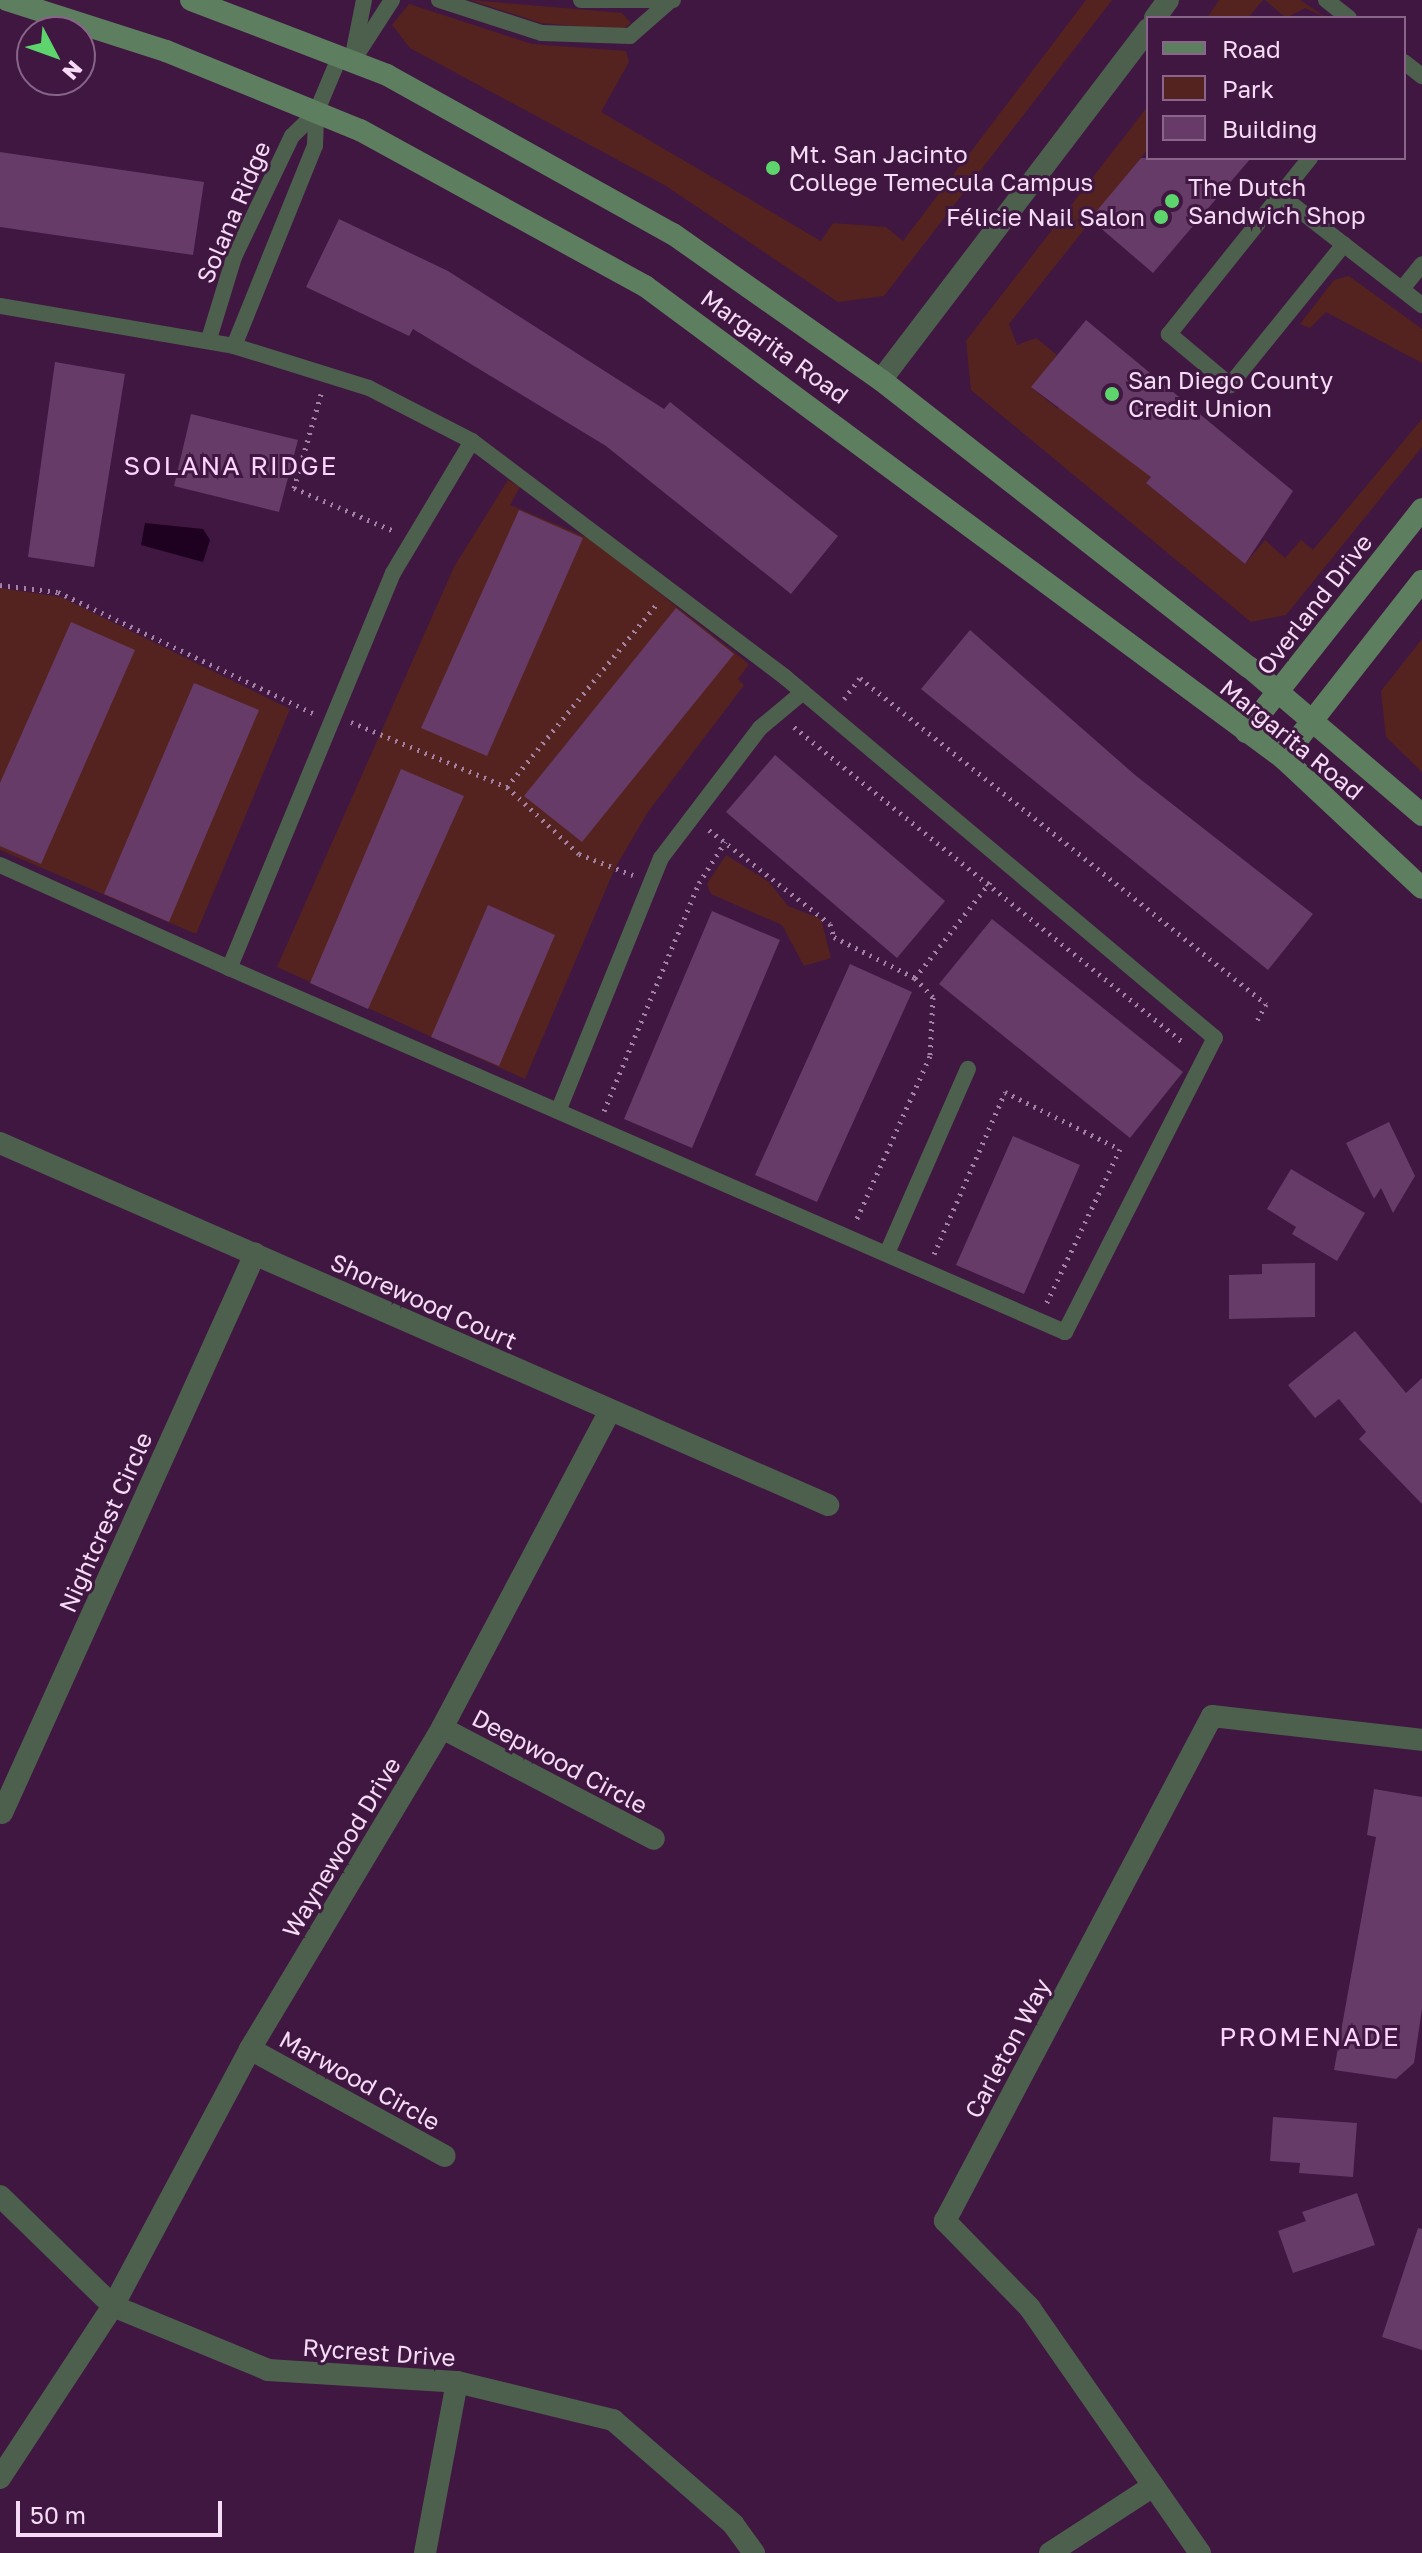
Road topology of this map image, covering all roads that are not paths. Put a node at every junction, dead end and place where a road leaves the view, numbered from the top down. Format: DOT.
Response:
graph roads {
  1 [pos="7,0"];
  2 [pos="191,0"];
  3 [pos="364,0"];
  4 [pos="392,0"];
  5 [pos="439,0"];
  6 [pos="581,0"];
  7 [pos="1326,0"];
  8 [pos="672,1"];
  9 [pos="1346,16"];
  10 [pos="1146,32"];
  11 [pos="346,60"];
  12 [pos="1406,64"];
  13 [pos="1422,76"];
  14 [pos="316,113"];
  15 [pos="1308,160"];
  16 [pos="1280,195"];
  17 [pos="1344,244"];
  18 [pos="1422,264"];
  19 [pos="1402,289"];
  20 [pos="1422,305"];
  21 [pos="0,306"];
  22 [pos="209,339"];
  23 [pos="234,346"];
  24 [pos="881,380"];
  25 [pos="472,441"];
  26 [pos="1422,509"];
  27 [pos="1422,581"];
  28 [pos="803,692"];
  29 [pos="1277,692"];
  30 [pos="1311,722"];
  31 [pos="1246,732"];
  32 [pos="1283,758"];
  33 [pos="1422,815"];
  34 [pos="0,865"];
  35 [pos="1422,888"];
  36 [pos="229,968"];
  37 [pos="968,1069"];
  38 [pos="559,1109"];
  39 [pos="0,1143"];
  40 [pos="888,1251"];
  41 [pos="255,1254"];
  42 [pos="609,1413"];
  43 [pos="828,1505"];
  44 [pos="442,1728"];
  45 [pos="1422,1740"];
  46 [pos="2,1813"];
  47 [pos="654,1839"];
  48 [pos="250,2049"];
  49 [pos="445,2156"];
  50 [pos="0,2196"];
  51 [pos="113,2306"];
  52 [pos="457,2382"];
  53 [pos="0,2478"];
  54 [pos="1153,2486"];
  55 [pos="425,2553"];
  56 [pos="754,2553"];
  57 [pos="1050,2553"];
  58 [pos="1200,2553"];
  1 -- 14 [label="main road, Margarita Road"];
  2 -- 11 [label="main road, Margarita Road"];
  3 -- 11 [label="lane"];
  4 -- 11 [label="lane"];
  5 -- 8 [label="lane"];
  6 -- 8 [label="lane"];
  7 -- 9 [label="lane"];
  10 -- 24 [label="street"];
  11 -- 14 [label="lane, Solana Ridge"];
  11 -- 24 [label="main road, Margarita Road"];
  12 -- 13 [label="lane"];
  14 -- 22 [label="lane, Solana Ridge"];
  14 -- 23 [label="lane, Solana Ridge"];
  14 -- 31 [label="main road, Margarita Road"];
  15 -- 16 [label="lane"];
  16 -- 17 [label="lane"];
  16 -- 17 [label="lane"];
  17 -- 19 [label="lane"];
  18 -- 19 [label="lane"];
  19 -- 20 [label="lane"];
  21 -- 22 [label="lane"];
  22 -- 23 [label="lane"];
  23 -- 25 [label="lane"];
  24 -- 29 [label="main road, Margarita Road"];
  25 -- 28 [label="lane"];
  25 -- 36 [label="lane"];
  26 -- 29 [label="main road, Overland Drive"];
  27 -- 30 [label="main road"];
  28 -- 38 [label="lane"];
  28 -- 40 [label="lane"];
  29 -- 30 [label="main road, Margarita Road"];
  29 -- 31 [label="main road, Overland Drive"];
  30 -- 32 [label="main road"];
  30 -- 33 [label="main road, Margarita Road"];
  31 -- 32 [label="main road, Margarita Road"];
  32 -- 35 [label="main road, Margarita Road"];
  34 -- 36 [label="lane"];
  36 -- 38 [label="lane"];
  37 -- 40 [label="lane"];
  38 -- 40 [label="lane"];
  39 -- 41 [label="street, Shorewood Court"];
  41 -- 42 [label="street, Shorewood Court"];
  41 -- 46 [label="street, Nightcrest Circle"];
  42 -- 43 [label="street, Shorewood Court"];
  42 -- 44 [label="street, Waynewood Drive"];
  44 -- 47 [label="street, Deepwood Circle"];
  44 -- 48 [label="street, Waynewood Drive"];
  45 -- 54 [label="street, Carleton Way"];
  48 -- 49 [label="street, Marwood Circle"];
  48 -- 51 [label="street, Waynewood Drive"];
  50 -- 51 [label="street, Rycrest Drive"];
  51 -- 52 [label="street, Rycrest Drive"];
  51 -- 53 [label="street, Waynewood Drive"];
  52 -- 55 [label="street"];
  52 -- 56 [label="street, Rycrest Drive"];
  54 -- 57 [label="street"];
  54 -- 58 [label="street, Carleton Way"];
}
